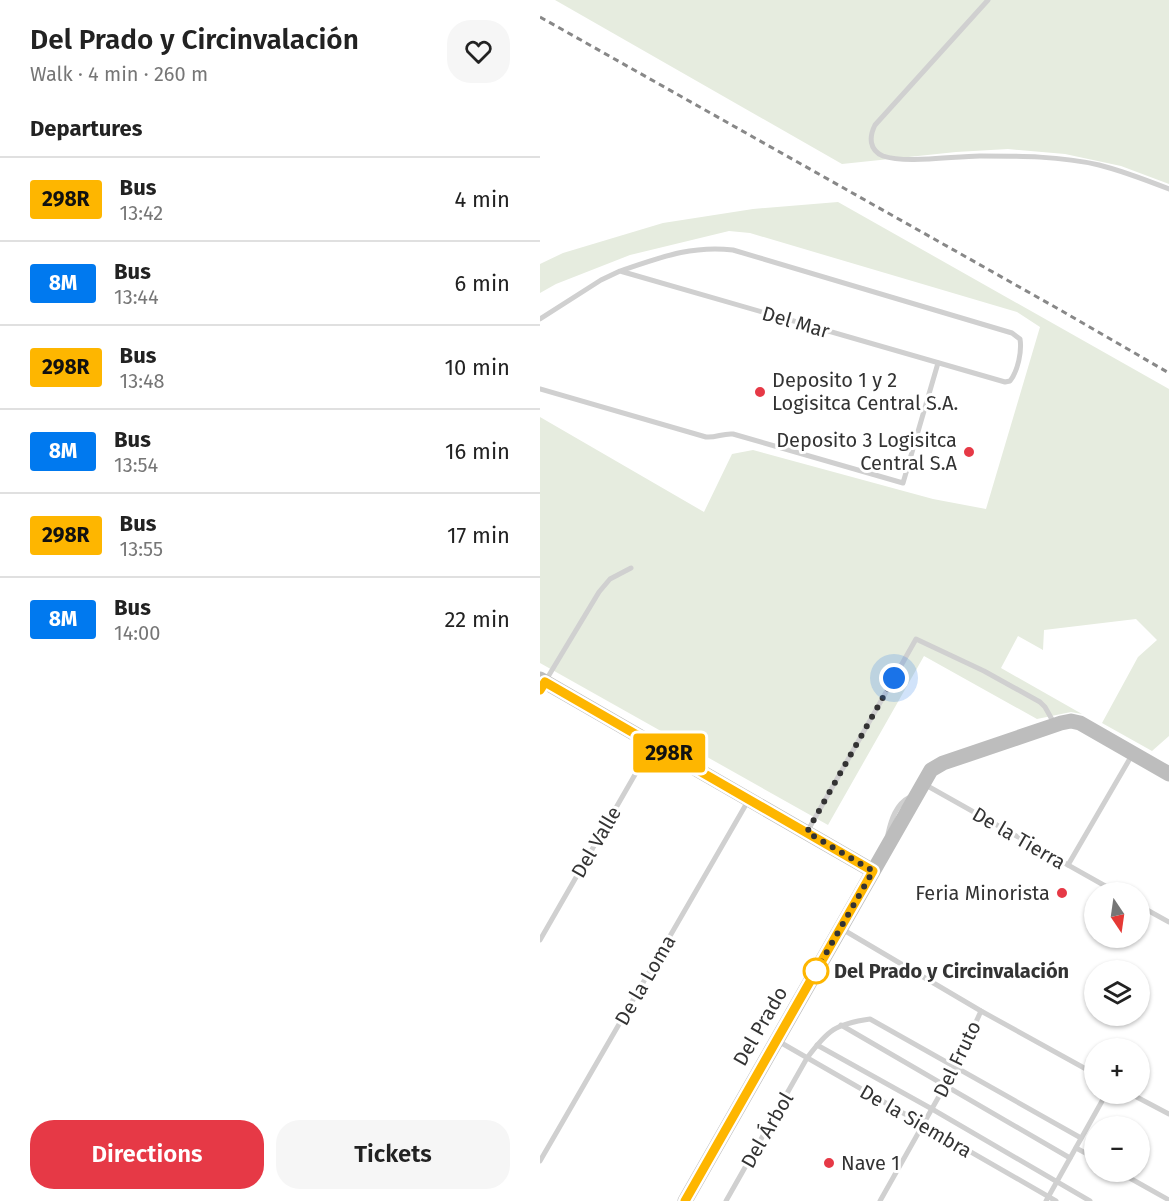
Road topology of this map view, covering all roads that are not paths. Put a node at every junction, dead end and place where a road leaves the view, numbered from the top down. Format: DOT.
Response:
graph roads {
  1 [pos="988,0"];
  2 [pos="1169,189"];
  3 [pos="620,272"];
  4 [pos="540,320"];
  5 [pos="938,363"];
  6 [pos="540,388"];
  7 [pos="631,567"];
  8 [pos="542,684"];
  9 [pos="1054,725"];
  10 [pos="652,744"];
  11 [pos="1133,753"];
  12 [pos="1169,774"];
  13 [pos="920,788"];
  14 [pos="750,799"];
  15 [pos="807,832"];
  16 [pos="1068,865"];
  17 [pos="873,871"];
  18 [pos="1098,882"];
  19 [pos="1150,912"];
  20 [pos="1169,922"];
  21 [pos="840,928"];
  22 [pos="540,940"];
  23 [pos="981,1011"];
  24 [pos="842,1025"];
  25 [pos="776,1041"];
  26 [pos="816,1045"];
  27 [pos="807,1058"];
  28 [pos="956,1066"];
  29 [pos="1084,1068"];
  30 [pos="946,1084"];
  31 [pos="1101,1104"];
  32 [pos="1150,1104"];
  33 [pos="932,1109"];
  34 [pos="1169,1114"];
  35 [pos="923,1125"];
  36 [pos="1082,1138"];
  37 [pos="1076,1148"];
  38 [pos="1084,1152"];
  39 [pos="1070,1158"];
  40 [pos="540,1161"];
  41 [pos="1057,1181"];
  42 [pos="1137,1182"];
  43 [pos="1047,1199"];
  44 [pos="1169,1200"];
  45 [pos="685,1201"];
  46 [pos="726,1201"];
  47 [pos="880,1201"];
  48 [pos="1056,1201"];
  49 [pos="1090,1201"];
  1 -- 2 [label="lane"];
  3 -- 4 [label="lane"];
  3 -- 5 [label="lane, Del Mar"];
  3 -- 5 [label="lane, Del Mar"];
  5 -- 6 [label="lane"];
  7 -- 8 [label="lane"];
  8 -- 10 [label="street"];
  9 -- 11 [label="street, Del Prado"];
  9 -- 13 [label="street, Del Prado"];
  9 -- 15 [label="lane"];
  10 -- 14 [label="street"];
  10 -- 22 [label="lane, Del Valle"];
  11 -- 12 [label="street, Del Prado"];
  11 -- 16 [label="lane"];
  13 -- 16 [label="lane, De la Tierra"];
  13 -- 17 [label="street, Del Prado"];
  14 -- 15 [label="street"];
  14 -- 40 [label="lane, De la Loma"];
  15 -- 17 [label="street"];
  16 -- 18 [label="lane, De la Tierra"];
  17 -- 21 [label="street, Del Prado"];
  19 -- 20 [label="lane"];
  21 -- 23 [label="lane"];
  21 -- 25 [label="street, Del Prado"];
  23 -- 28 [label="lane, Del Fruto"];
  23 -- 29 [label="lane"];
  24 -- 26 [label="lane, Del Árbol"];
  24 -- 28 [label="lane"];
  24 -- 30 [label="lane"];
  25 -- 27 [label="lane, De la Siembra"];
  25 -- 45 [label="street, Del Prado"];
  26 -- 27 [label="lane, Del Árbol"];
  26 -- 33 [label="lane"];
  27 -- 35 [label="lane, De la Siembra"];
  27 -- 46 [label="lane, Del Árbol"];
  28 -- 30 [label="lane, Del Fruto"];
  28 -- 36 [label="lane"];
  30 -- 33 [label="lane, Del Fruto"];
  30 -- 39 [label="lane"];
  31 -- 36 [label="lane"];
  32 -- 34 [label="lane"];
  33 -- 35 [label="lane, Del Fruto"];
  33 -- 41 [label="lane"];
  35 -- 43 [label="lane, De la Siembra"];
  35 -- 47 [label="lane, Del Fruto"];
  36 -- 37 [label="lane"];
  37 -- 38 [label="lane"];
  37 -- 39 [label="lane"];
  39 -- 41 [label="lane"];
  41 -- 43 [label="lane"];
  41 -- 49 [label="lane"];
  42 -- 44 [label="lane"];
  43 -- 48 [label="lane, De la Siembra"];
}
